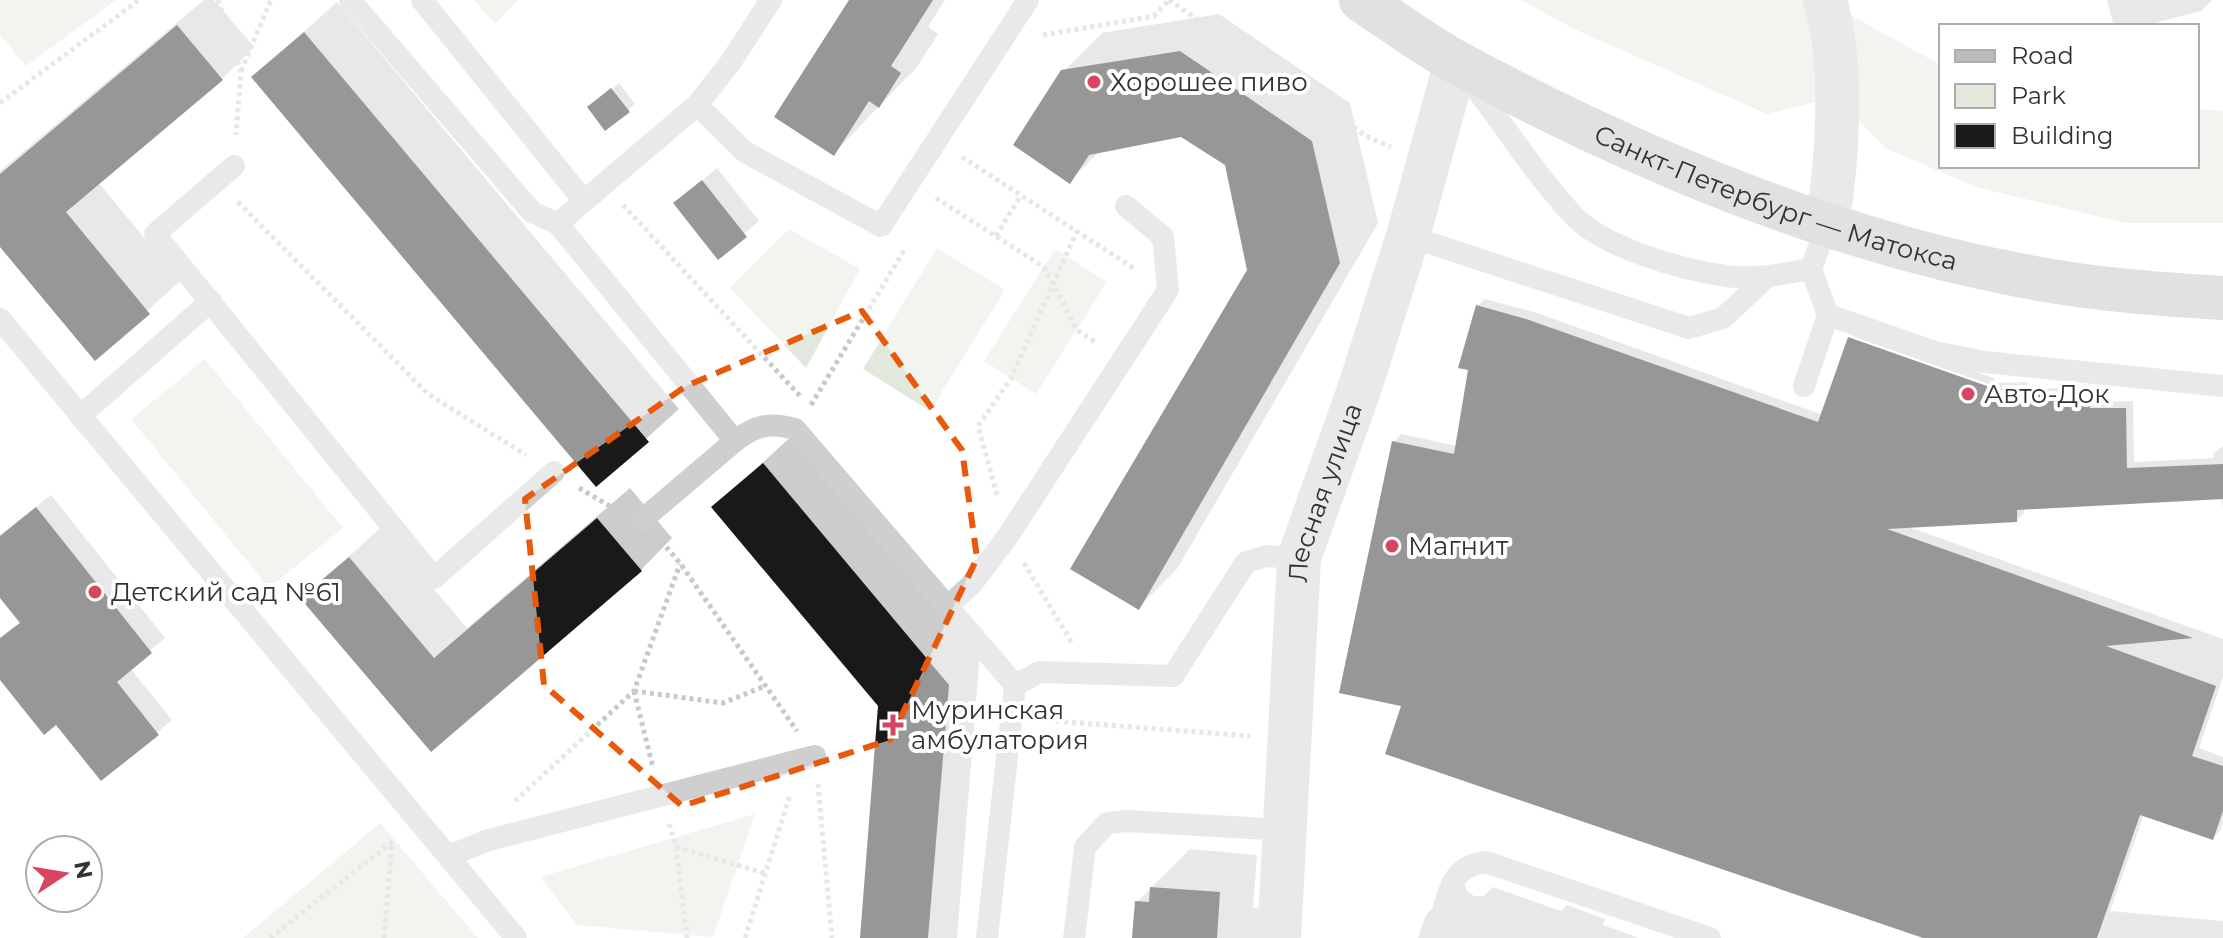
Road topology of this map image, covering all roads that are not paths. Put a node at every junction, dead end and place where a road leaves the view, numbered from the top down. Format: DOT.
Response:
graph roads {
  1 [pos="350,0"];
  2 [pos="422,0"];
  3 [pos="771,0"];
  4 [pos="1028,0"];
  5 [pos="1361,0"];
  6 [pos="1825,0"];
  7 [pos="1456,62"];
  8 [pos="697,105"];
  9 [pos="225,173"];
  10 [pos="584,201"];
  11 [pos="1126,206"];
  12 [pos="558,224"];
  13 [pos="1827,225"];
  14 [pos="1408,236"];
  15 [pos="1811,269"];
  16 [pos="1767,277"];
  17 [pos="2223,298"];
  18 [pos="211,301"];
  19 [pos="1828,315"];
  20 [pos="0,319"];
  21 [pos="1804,386"];
  22 [pos="2223,386"];
  23 [pos="80,416"];
  24 [pos="735,441"];
  25 [pos="554,472"];
  26 [pos="642,520"];
  27 [pos="1299,558"];
  28 [pos="948,606"];
  29 [pos="1015,685"];
  30 [pos="808,758"];
  31 [pos="1285,830"];
  32 [pos="448,856"];
  33 [pos="1440,920"];
  34 [pos="516,938"];
  35 [pos="987,938"];
  36 [pos="1074,938"];
  37 [pos="1279,938"];
  38 [pos="1710,938"];
  1 -- 12 [label="lane"];
  2 -- 10 [label="lane"];
  3 -- 8 [label="lane"];
  4 -- 8 [label="lane"];
  5 -- 7 [label="main road, Санкт-Петербург — Матокса"];
  6 -- 13 [label="street"];
  7 -- 13 [label="main road, Санкт-Петербург — Матокса"];
  7 -- 14 [label="street, Лесная улица"];
  7 -- 16 [label="lane"];
  8 -- 10 [label="lane"];
  9 -- 18 [label="lane"];
  10 -- 12 [label="lane"];
  11 -- 28 [label="lane"];
  12 -- 24 [label="lane"];
  13 -- 15 [label="lane"];
  13 -- 17 [label="main road, Санкт-Петербург — Матокса"];
  14 -- 16 [label="lane"];
  14 -- 27 [label="street, Лесная улица"];
  15 -- 16 [label="lane"];
  15 -- 19 [label="lane"];
  18 -- 23 [label="lane"];
  18 -- 25 [label="lane"];
  19 -- 21 [label="lane"];
  19 -- 22 [label="lane"];
  20 -- 23 [label="lane"];
  23 -- 32 [label="lane"];
  24 -- 26 [label="lane"];
  24 -- 28 [label="lane"];
  27 -- 29 [label="lane"];
  27 -- 31 [label="street, Лесная улица"];
  28 -- 29 [label="lane"];
  29 -- 35 [label="lane"];
  30 -- 32 [label="lane"];
  31 -- 36 [label="lane"];
  31 -- 37 [label="street, Лесная улица"];
  32 -- 34 [label="lane"];
  33 -- 38 [label="lane"];
}
